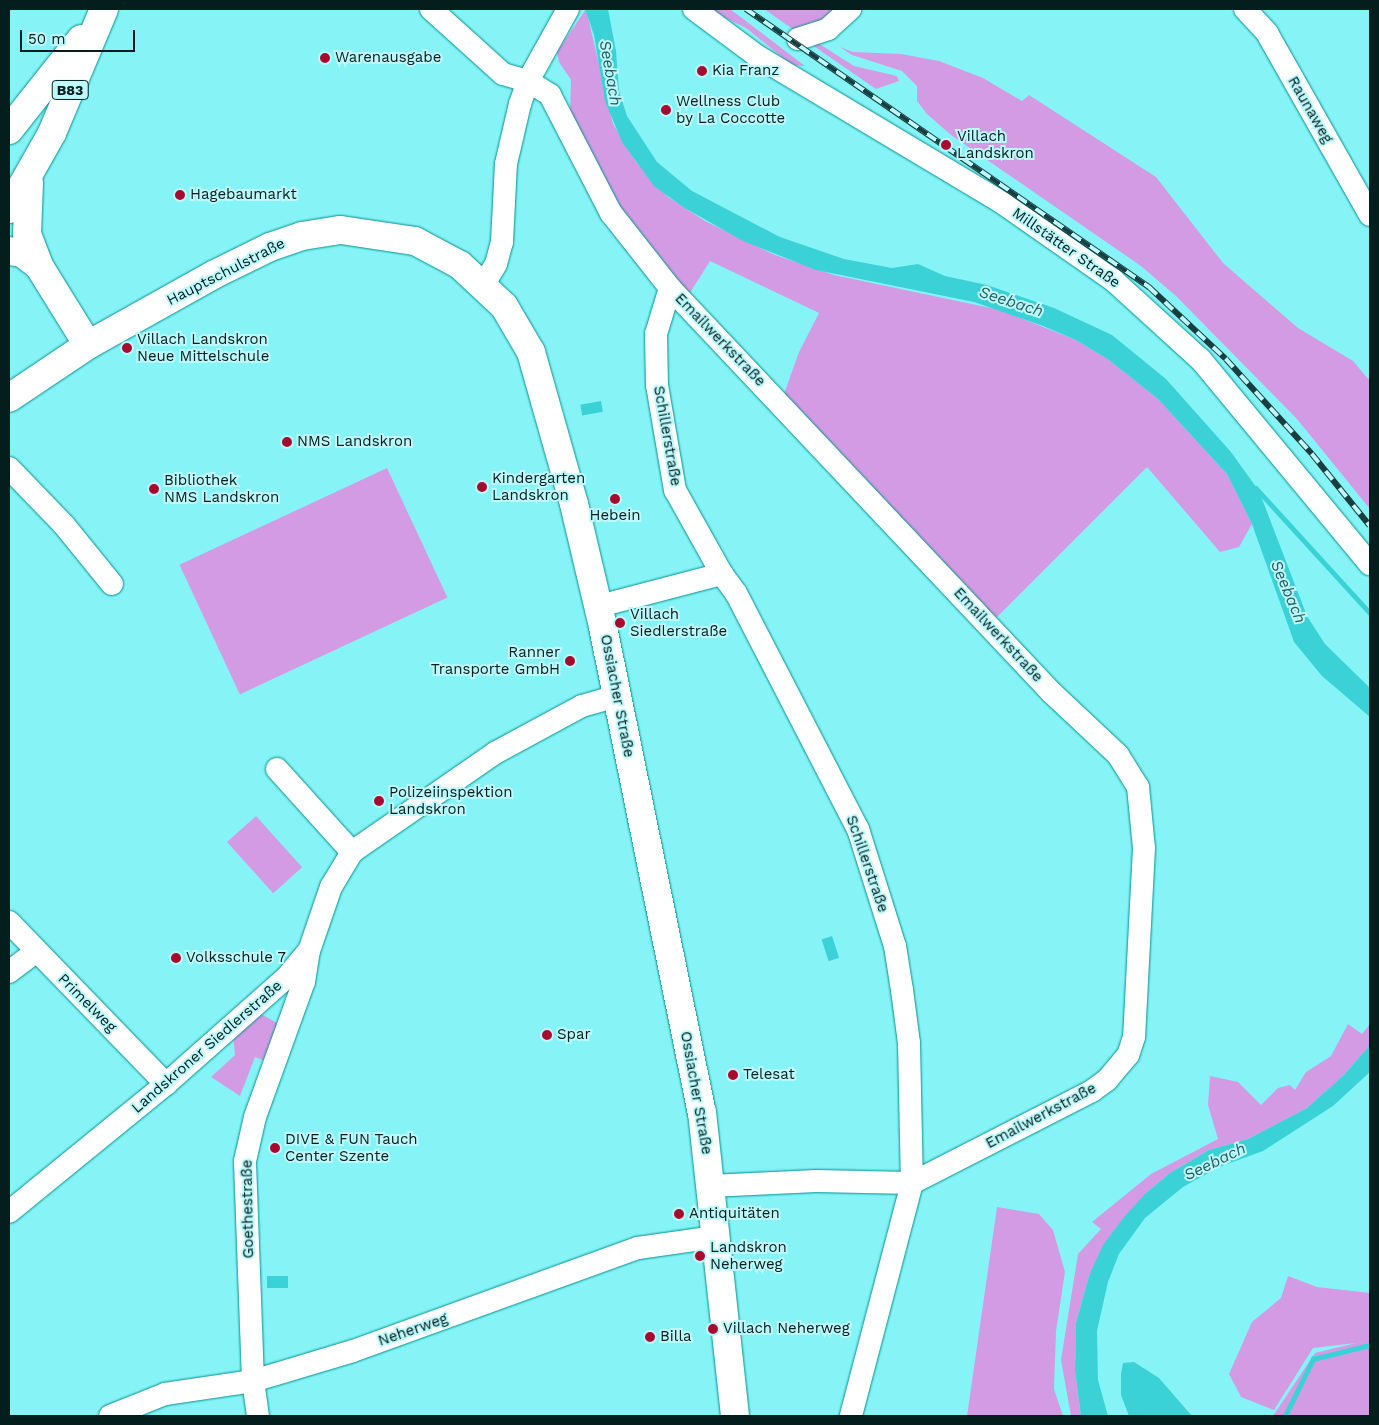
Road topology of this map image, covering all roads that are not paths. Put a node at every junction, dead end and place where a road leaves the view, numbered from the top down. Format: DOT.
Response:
graph roads {
  1 [pos="431,9"];
  2 [pos="694,9"];
  3 [pos="850,9"];
  4 [pos="1245,9"];
  5 [pos="104,10"];
  6 [pos="562,18"];
  7 [pos="798,39"];
  8 [pos="528,81"];
  9 [pos="9,130"];
  10 [pos="29,175"];
  11 [pos="9,209"];
  12 [pos="1370,215"];
  13 [pos="9,251"];
  14 [pos="39,266"];
  15 [pos="484,284"];
  16 [pos="670,288"];
  17 [pos="88,345"];
  18 [pos="9,398"];
  19 [pos="9,468"];
  20 [pos="1370,564"];
  21 [pos="722,574"];
  22 [pos="112,584"];
  23 [pos="598,606"];
  24 [pos="617,696"];
  25 [pos="277,770"];
  26 [pos="352,852"];
  27 [pos="9,922"];
  28 [pos="309,951"];
  29 [pos="36,952"];
  30 [pos="9,972"];
  31 [pos="263,998"];
  32 [pos="291,1019"];
  33 [pos="166,1084"];
  34 [pos="912,1183"];
  35 [pos="710,1186"];
  36 [pos="9,1212"];
  37 [pos="715,1236"];
  38 [pos="253,1381"];
  39 [pos="110,1416"];
  40 [pos="258,1416"];
  41 [pos="736,1416"];
  42 [pos="851,1416"];
  1 -- 8 [label="street, Emailwerkstraße"];
  2 -- 20 [label="street, Millstätter Straße"];
  3 -- 7 [label="street"];
  4 -- 12 [label="street, Raunaweg"];
  5 -- 9 [label="main road"];
  5 -- 10 [label="main road, B83"];
  6 -- 8 [label="street"];
  8 -- 15 [label="street"];
  8 -- 16 [label="street, Emailwerkstraße"];
  10 -- 11 [label="main road, B83"];
  10 -- 14 [label="main road"];
  13 -- 14 [label="main road"];
  14 -- 17 [label="main road"];
  15 -- 17 [label="main road, Hauptschulstraße"];
  15 -- 23 [label="main road, Ossiacher Straße"];
  16 -- 21 [label="street, Schillerstraße"];
  16 -- 34 [label="street, Emailwerkstraße"];
  17 -- 18 [label="main road, Hauptschulstraße"];
  19 -- 22 [label="street"];
  21 -- 23 [label="street"];
  21 -- 34 [label="street, Schillerstraße"];
  23 -- 24 [label="main road, Ossiacher Straße"];
  24 -- 26 [label="street, Landskroner Siedlerstraße"];
  24 -- 35 [label="main road, Ossiacher Straße"];
  25 -- 26 [label="street"];
  26 -- 28 [label="street, Landskroner Siedlerstraße"];
  27 -- 29 [label="street, Primelweg"];
  28 -- 31 [label="street, Landskroner Siedlerstraße"];
  28 -- 32 [label="street, Goethestraße"];
  29 -- 30 [label="street"];
  29 -- 33 [label="street, Primelweg"];
  31 -- 32 [label="street"];
  31 -- 33 [label="street, Landskroner Siedlerstraße"];
  32 -- 38 [label="street, Goethestraße"];
  33 -- 36 [label="street, Landskroner Siedlerstraße"];
  34 -- 35 [label="street, Emailwerkstraße"];
  34 -- 42 [label="street"];
  35 -- 37 [label="main road, Ossiacher Straße"];
  37 -- 38 [label="street, Neherweg"];
  37 -- 41 [label="main road, Ossiacher Straße"];
  38 -- 39 [label="street, Neherweg"];
  38 -- 40 [label="street, Goethestraße"];
}
